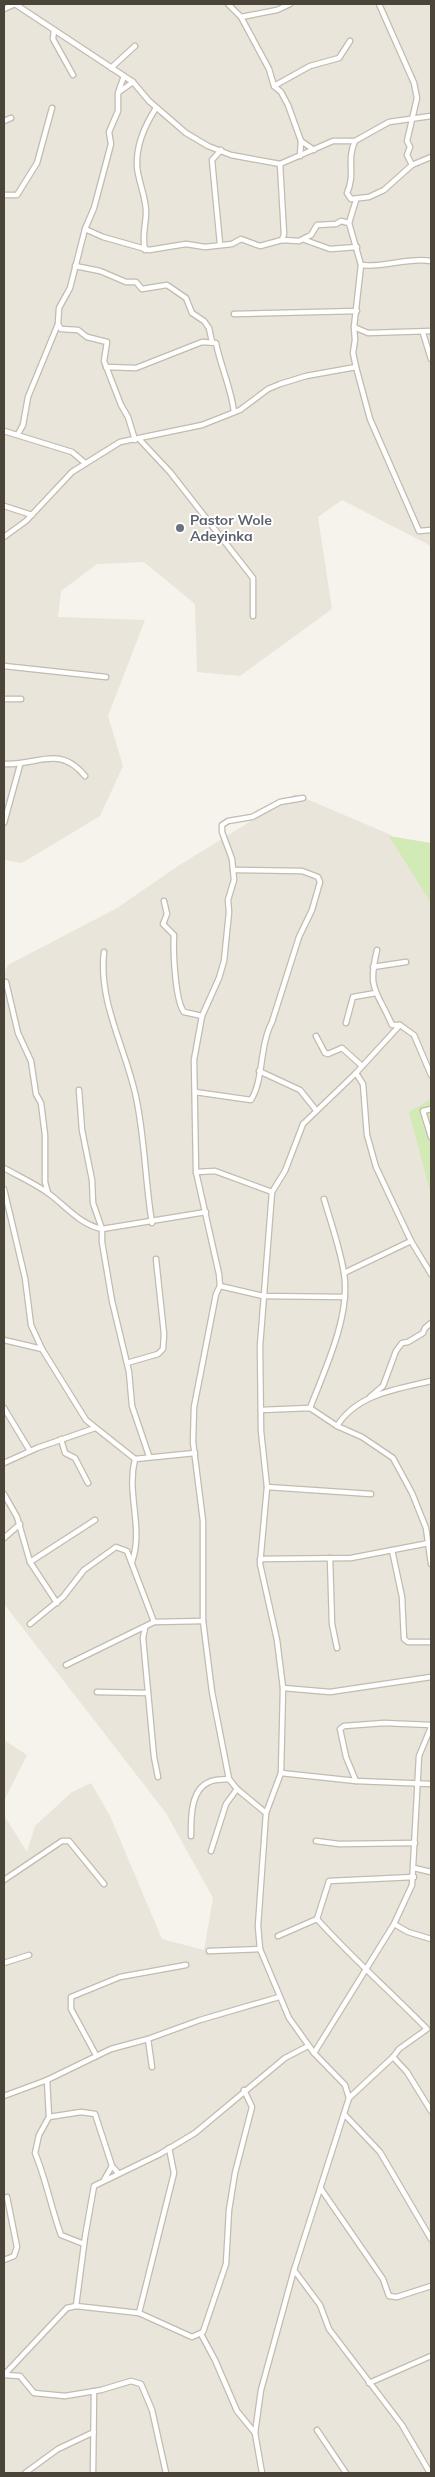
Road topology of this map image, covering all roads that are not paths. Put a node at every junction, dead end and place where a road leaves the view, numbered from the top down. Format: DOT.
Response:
graph roads {
  1 [pos="15,4"];
  2 [pos="228,4"];
  3 [pos="290,4"];
  4 [pos="379,4"];
  5 [pos="4,9"];
  6 [pos="241,17"];
  7 [pos="54,30"];
  8 [pos="350,41"];
  9 [pos="135,46"];
  10 [pos="110,68"];
  11 [pos="73,75"];
  12 [pos="124,76"];
  13 [pos="133,82"];
  14 [pos="274,86"];
  15 [pos="118,93"];
  16 [pos="52,108"];
  17 [pos="156,108"];
  18 [pos="431,116"];
  19 [pos="11,118"];
  20 [pos="411,118"];
  21 [pos="4,121"];
  22 [pos="301,141"];
  23 [pos="355,141"];
  24 [pos="221,150"];
  25 [pos="314,150"];
  26 [pos="300,156"];
  27 [pos="431,156"];
  28 [pos="280,164"];
  29 [pos="412,165"];
  30 [pos="4,195"];
  31 [pos="356,200"];
  32 [pos="349,223"];
  33 [pos="85,230"];
  34 [pos="282,240"];
  35 [pos="305,240"];
  36 [pos="220,244"];
  37 [pos="357,247"];
  38 [pos="145,250"];
  39 [pos="431,261"];
  40 [pos="360,265"];
  41 [pos="75,266"];
  42 [pos="357,311"];
  43 [pos="234,314"];
  44 [pos="58,324"];
  45 [pos="354,327"];
  46 [pos="360,331"];
  47 [pos="431,331"];
  48 [pos="423,333"];
  49 [pos="355,340"];
  50 [pos="212,342"];
  51 [pos="431,359"];
  52 [pos="106,367"];
  53 [pos="356,367"];
  54 [pos="234,412"];
  55 [pos="4,430"];
  56 [pos="18,434"];
  57 [pos="138,440"];
  58 [pos="85,463"];
  59 [pos="4,506"];
  60 [pos="32,515"];
  61 [pos="431,530"];
  62 [pos="4,537"];
  63 [pos="253,616"];
  64 [pos="4,666"];
  65 [pos="106,678"];
  66 [pos="4,699"];
  67 [pos="21,700"];
  68 [pos="4,764"];
  69 [pos="20,765"];
  70 [pos="85,776"];
  71 [pos="303,798"];
  72 [pos="4,823"];
  73 [pos="233,870"];
  74 [pos="164,901"];
  75 [pos="377,950"];
  76 [pos="104,952"];
  77 [pos="406,962"];
  78 [pos="373,967"];
  79 [pos="6,982"];
  80 [pos="376,993"];
  81 [pos="10,998"];
  82 [pos="4,1000"];
  83 [pos="202,1016"];
  84 [pos="346,1023"];
  85 [pos="400,1025"];
  86 [pos="316,1036"];
  87 [pos="362,1066"];
  88 [pos="259,1071"];
  89 [pos="356,1073"];
  90 [pos="431,1075"];
  91 [pos="79,1090"];
  92 [pos="196,1092"];
  93 [pos="431,1109"];
  94 [pos="316,1110"];
  95 [pos="431,1137"];
  96 [pos="4,1168"];
  97 [pos="196,1172"];
  98 [pos="4,1188"];
  99 [pos="272,1192"];
  100 [pos="48,1193"];
  101 [pos="324,1199"];
  102 [pos="206,1212"];
  103 [pos="10,1217"];
  104 [pos="4,1218"];
  105 [pos="152,1223"];
  106 [pos="102,1229"];
  107 [pos="411,1241"];
  108 [pos="156,1259"];
  109 [pos="344,1273"];
  110 [pos="431,1274"];
  111 [pos="220,1286"];
  112 [pos="263,1296"];
  113 [pos="345,1297"];
  114 [pos="431,1322"];
  115 [pos="4,1340"];
  116 [pos="42,1349"];
  117 [pos="126,1363"];
  118 [pos="431,1381"];
  119 [pos="369,1398"];
  120 [pos="4,1408"];
  121 [pos="310,1408"];
  122 [pos="261,1410"];
  123 [pos="337,1426"];
  124 [pos="95,1428"];
  125 [pos="61,1439"];
  126 [pos="30,1451"];
  127 [pos="195,1453"];
  128 [pos="150,1456"];
  129 [pos="135,1459"];
  130 [pos="4,1463"];
  131 [pos="88,1483"];
  132 [pos="267,1487"];
  133 [pos="4,1494"];
  134 [pos="371,1494"];
  135 [pos="95,1520"];
  136 [pos="20,1524"];
  137 [pos="429,1527"];
  138 [pos="4,1538"];
  139 [pos="429,1543"];
  140 [pos="136,1550"];
  141 [pos="392,1550"];
  142 [pos="127,1551"];
  143 [pos="330,1558"];
  144 [pos="260,1559"];
  145 [pos="30,1562"];
  146 [pos="132,1562"];
  147 [pos="431,1564"];
  148 [pos="56,1602"];
  149 [pos="203,1621"];
  150 [pos="154,1622"];
  151 [pos="30,1624"];
  152 [pos="145,1628"];
  153 [pos="431,1642"];
  154 [pos="337,1648"];
  155 [pos="66,1665"];
  156 [pos="431,1677"];
  157 [pos="283,1688"];
  158 [pos="97,1692"];
  159 [pos="148,1693"];
  160 [pos="431,1726"];
  161 [pos="281,1773"];
  162 [pos="158,1777"];
  163 [pos="229,1779"];
  164 [pos="356,1781"];
  165 [pos="416,1782"];
  166 [pos="431,1784"];
  167 [pos="237,1789"];
  168 [pos="266,1813"];
  169 [pos="191,1836"];
  170 [pos="316,1841"];
  171 [pos="415,1843"];
  172 [pos="211,1851"];
  173 [pos="414,1868"];
  174 [pos="431,1872"];
  175 [pos="414,1877"];
  176 [pos="4,1880"];
  177 [pos="104,1884"];
  178 [pos="317,1919"];
  179 [pos="394,1924"];
  180 [pos="278,1936"];
  181 [pos="431,1939"];
  182 [pos="260,1949"];
  183 [pos="210,1951"];
  184 [pos="29,1955"];
  185 [pos="4,1963"];
  186 [pos="186,1965"];
  187 [pos="365,1970"];
  188 [pos="280,1997"];
  189 [pos="148,2039"];
  190 [pos="308,2046"];
  191 [pos="314,2053"];
  192 [pos="96,2056"];
  193 [pos="393,2057"];
  194 [pos="152,2067"];
  195 [pos="47,2080"];
  196 [pos="244,2090"];
  197 [pos="4,2096"];
  198 [pos="349,2098"];
  199 [pos="431,2111"];
  200 [pos="344,2114"];
  201 [pos="49,2117"];
  202 [pos="169,2148"];
  203 [pos="112,2166"];
  204 [pos="118,2174"];
  205 [pos="104,2180"];
  206 [pos="321,2188"];
  207 [pos="7,2198"];
  208 [pos="431,2239"];
  209 [pos="84,2244"];
  210 [pos="4,2260"];
  211 [pos="294,2270"];
  212 [pos="431,2286"];
  213 [pos="76,2306"];
  214 [pos="139,2312"];
  215 [pos="201,2334"];
  216 [pos="431,2356"];
  217 [pos="4,2375"];
  218 [pos="369,2382"];
  219 [pos="94,2391"];
  220 [pos="317,2430"];
  221 [pos="94,2432"];
  222 [pos="256,2433"];
  223 [pos="25,2473"];
  224 [pos="93,2473"];
  225 [pos="166,2473"];
  226 [pos="262,2473"];
  227 [pos="346,2473"];
  228 [pos="430,2473"];
  1 -- 5 [label="street"];
  1 -- 7 [label="street"];
  2 -- 6 [label="street"];
  3 -- 6 [label="street"];
  4 -- 20 [label="street"];
  6 -- 14 [label="street"];
  7 -- 10 [label="street"];
  7 -- 11 [label="street"];
  8 -- 14 [label="street"];
  9 -- 10 [label="street"];
  10 -- 12 [label="street"];
  12 -- 13 [label="street"];
  12 -- 15 [label="street"];
  13 -- 15 [label="street"];
  13 -- 17 [label="street"];
  14 -- 22 [label="street"];
  15 -- 33 [label="street"];
  16 -- 30 [label="street"];
  17 -- 24 [label="street"];
  17 -- 38 [label="street"];
  18 -- 20 [label="street"];
  19 -- 21 [label="street"];
  20 -- 23 [label="street"];
  20 -- 29 [label="street"];
  22 -- 25 [label="street"];
  22 -- 26 [label="street"];
  23 -- 25 [label="street"];
  23 -- 31 [label="street"];
  24 -- 28 [label="street"];
  24 -- 36 [label="street"];
  25 -- 26 [label="street"];
  26 -- 28 [label="street"];
  27 -- 29 [label="street"];
  28 -- 34 [label="street"];
  29 -- 31 [label="street"];
  31 -- 32 [label="street"];
  32 -- 35 [label="street"];
  32 -- 37 [label="street"];
  33 -- 38 [label="street"];
  33 -- 41 [label="street"];
  34 -- 35 [label="street"];
  34 -- 36 [label="street"];
  35 -- 37 [label="street"];
  36 -- 38 [label="street"];
  37 -- 40 [label="street"];
  39 -- 40 [label="street"];
  40 -- 42 [label="street"];
  41 -- 44 [label="street"];
  41 -- 50 [label="street"];
  42 -- 43 [label="street"];
  42 -- 45 [label="street"];
  44 -- 52 [label="street"];
  44 -- 56 [label="street"];
  45 -- 46 [label="street"];
  45 -- 49 [label="street"];
  46 -- 48 [label="street"];
  46 -- 49 [label="street"];
  47 -- 48 [label="street"];
  48 -- 51 [label="street"];
  49 -- 53 [label="street"];
  50 -- 52 [label="street"];
  50 -- 54 [label="street"];
  52 -- 57 [label="street"];
  53 -- 54 [label="street"];
  53 -- 61 [label="street"];
  54 -- 57 [label="street"];
  55 -- 56 [label="street"];
  56 -- 58 [label="street"];
  57 -- 58 [label="street"];
  57 -- 63 [label="street"];
  58 -- 60 [label="street"];
  59 -- 60 [label="street"];
  60 -- 62 [label="street"];
  64 -- 65 [label="street"];
  66 -- 67 [label="street"];
  68 -- 69 [label="street"];
  69 -- 70 [label="street"];
  69 -- 72 [label="street"];
  71 -- 73 [label="street"];
  73 -- 83 [label="street"];
  73 -- 88 [label="street"];
  74 -- 83 [label="street"];
  75 -- 78 [label="street"];
  76 -- 105 [label="street"];
  77 -- 78 [label="street"];
  78 -- 80 [label="street"];
  79 -- 81 [label="street"];
  80 -- 84 [label="street"];
  80 -- 85 [label="street"];
  81 -- 82 [label="street"];
  81 -- 100 [label="street"];
  83 -- 92 [label="street"];
  85 -- 87 [label="street"];
  85 -- 90 [label="street"];
  86 -- 87 [label="street"];
  87 -- 89 [label="street"];
  88 -- 92 [label="street"];
  88 -- 94 [label="street"];
  89 -- 94 [label="street"];
  89 -- 107 [label="street"];
  91 -- 106 [label="street"];
  92 -- 97 [label="street"];
  93 -- 95 [label="street"];
  94 -- 99 [label="street"];
  96 -- 100 [label="street"];
  97 -- 99 [label="street"];
  97 -- 102 [label="street"];
  98 -- 103 [label="street"];
  99 -- 112 [label="street"];
  100 -- 106 [label="street"];
  101 -- 109 [label="street"];
  102 -- 105 [label="street"];
  102 -- 111 [label="street"];
  103 -- 104 [label="street"];
  103 -- 116 [label="street"];
  105 -- 106 [label="street"];
  106 -- 117 [label="street"];
  107 -- 109 [label="street"];
  107 -- 110 [label="street"];
  108 -- 117 [label="street"];
  109 -- 113 [label="street"];
  111 -- 112 [label="street"];
  111 -- 127 [label="street"];
  112 -- 113 [label="street"];
  112 -- 122 [label="street"];
  113 -- 121 [label="street"];
  114 -- 119 [label="street"];
  115 -- 116 [label="street"];
  116 -- 124 [label="street"];
  117 -- 128 [label="street"];
  118 -- 119 [label="street"];
  119 -- 123 [label="street"];
  120 -- 126 [label="street"];
  121 -- 122 [label="street"];
  121 -- 123 [label="street"];
  122 -- 132 [label="street"];
  123 -- 137 [label="street"];
  124 -- 125 [label="street"];
  124 -- 129 [label="street"];
  125 -- 126 [label="street"];
  125 -- 131 [label="street"];
  126 -- 130 [label="street"];
  127 -- 128 [label="street"];
  127 -- 149 [label="street"];
  128 -- 129 [label="street"];
  129 -- 140 [label="street"];
  132 -- 134 [label="street"];
  132 -- 144 [label="street"];
  133 -- 136 [label="street"];
  135 -- 145 [label="street"];
  136 -- 138 [label="street"];
  136 -- 145 [label="street"];
  137 -- 139 [label="street"];
  139 -- 141 [label="street"];
  139 -- 147 [label="street"];
  140 -- 142 [label="street"];
  140 -- 146 [label="street"];
  141 -- 143 [label="street"];
  141 -- 153 [label="street"];
  142 -- 146 [label="street"];
  142 -- 148 [label="street"];
  143 -- 144 [label="street"];
  143 -- 154 [label="street"];
  144 -- 157 [label="street"];
  145 -- 148 [label="street"];
  146 -- 150 [label="street"];
  148 -- 151 [label="street"];
  149 -- 150 [label="street"];
  149 -- 163 [label="street"];
  150 -- 152 [label="street"];
  152 -- 155 [label="street"];
  152 -- 159 [label="street"];
  156 -- 157 [label="street"];
  157 -- 161 [label="street"];
  158 -- 159 [label="street"];
  159 -- 162 [label="street"];
  160 -- 164 [label="street"];
  160 -- 165 [label="street"];
  161 -- 164 [label="street"];
  161 -- 168 [label="street"];
  163 -- 167 [label="street"];
  163 -- 169 [label="street"];
  164 -- 165 [label="street"];
  165 -- 166 [label="street"];
  165 -- 171 [label="street"];
  167 -- 168 [label="street"];
  167 -- 172 [label="street"];
  168 -- 182 [label="street"];
  170 -- 171 [label="street"];
  171 -- 173 [label="street"];
  173 -- 174 [label="street"];
  173 -- 175 [label="street"];
  175 -- 178 [label="street"];
  175 -- 179 [label="street"];
  176 -- 177 [label="street"];
  178 -- 180 [label="street"];
  178 -- 187 [label="street"];
  179 -- 181 [label="street"];
  179 -- 187 [label="street"];
  182 -- 183 [label="street"];
  182 -- 188 [label="street"];
  184 -- 185 [label="street"];
  186 -- 192 [label="street"];
  187 -- 191 [label="street"];
  187 -- 193 [label="street"];
  188 -- 189 [label="street"];
  188 -- 190 [label="street"];
  189 -- 192 [label="street"];
  189 -- 194 [label="street"];
  190 -- 191 [label="street"];
  190 -- 196 [label="street"];
  191 -- 198 [label="street"];
  192 -- 195 [label="street"];
  193 -- 198 [label="street"];
  193 -- 199 [label="street"];
  195 -- 197 [label="street"];
  195 -- 201 [label="street"];
  196 -- 202 [label="street"];
  196 -- 215 [label="street"];
  198 -- 200 [label="street"];
  200 -- 206 [label="street"];
  200 -- 208 [label="street"];
  201 -- 203 [label="street"];
  201 -- 209 [label="street"];
  202 -- 204 [label="street"];
  202 -- 214 [label="street"];
  203 -- 204 [label="street"];
  203 -- 205 [label="street"];
  204 -- 205 [label="street"];
  205 -- 209 [label="street"];
  206 -- 211 [label="street"];
  206 -- 212 [label="street"];
  207 -- 210 [label="street"];
  209 -- 213 [label="street"];
  211 -- 218 [label="street"];
  211 -- 222 [label="street"];
  213 -- 214 [label="street"];
  213 -- 217 [label="street"];
  214 -- 215 [label="street"];
  215 -- 222 [label="street"];
  216 -- 218 [label="street"];
  217 -- 219 [label="street"];
  218 -- 228 [label="street"];
  219 -- 221 [label="street"];
  219 -- 225 [label="street"];
  220 -- 227 [label="street"];
  221 -- 223 [label="street"];
  221 -- 224 [label="street"];
  222 -- 226 [label="street"];
}
